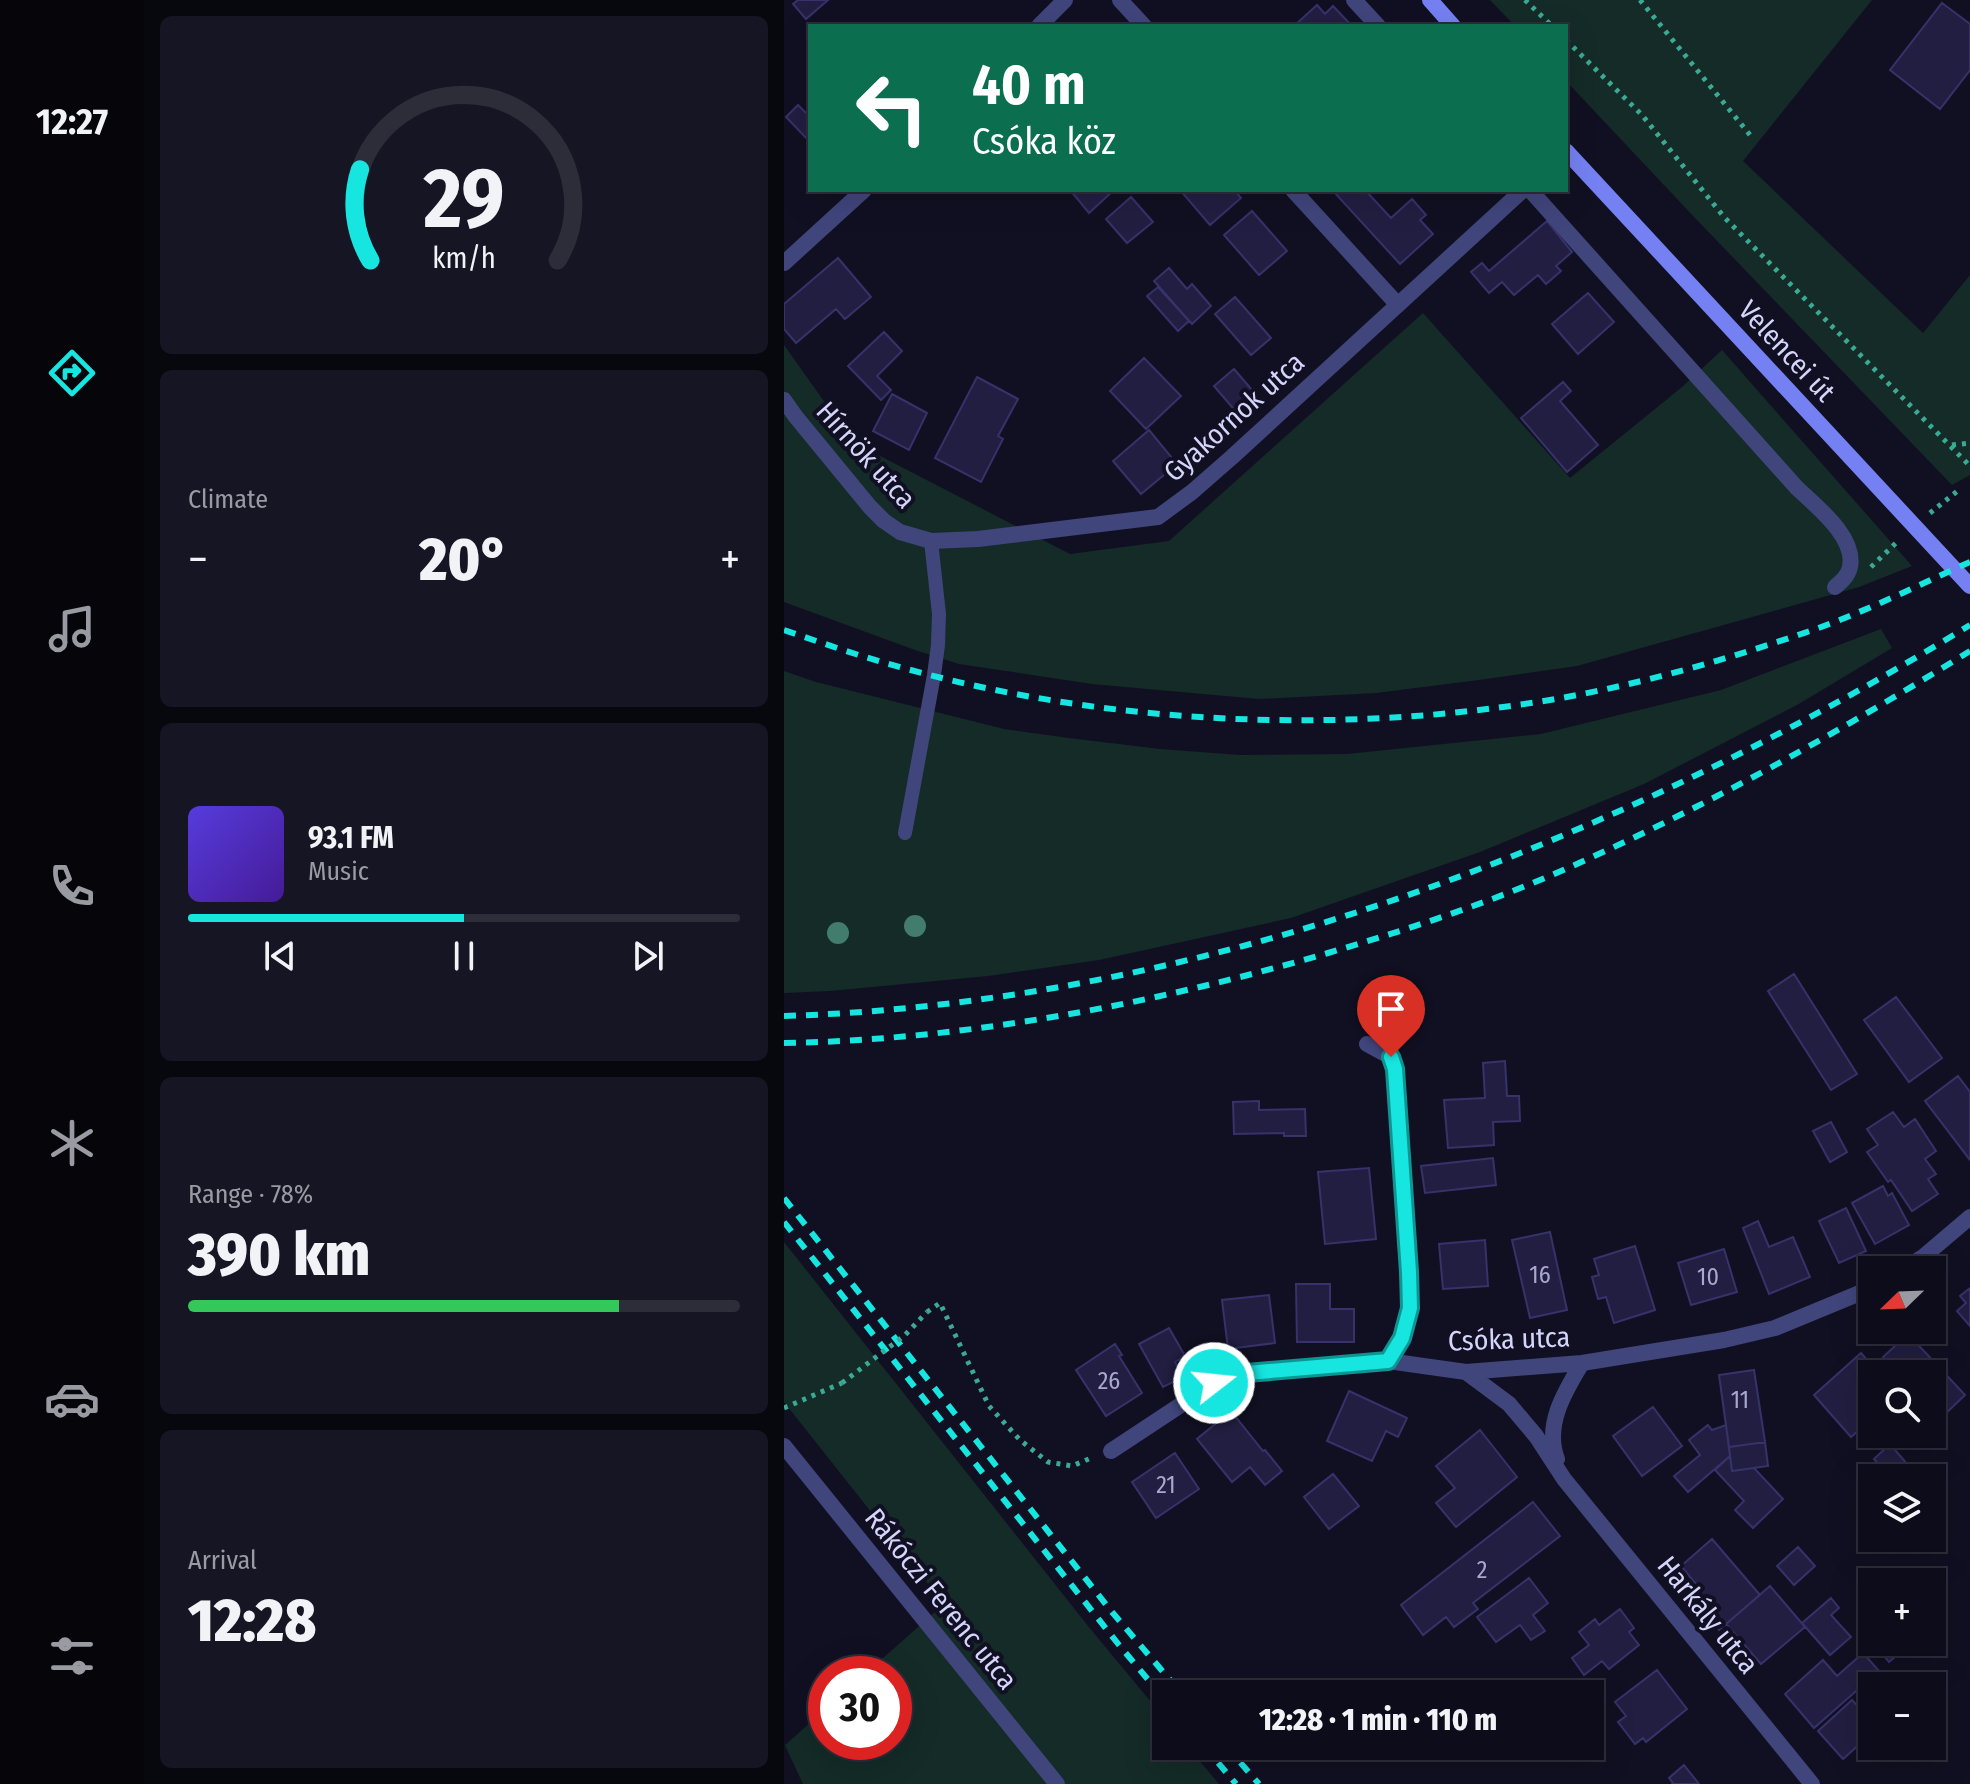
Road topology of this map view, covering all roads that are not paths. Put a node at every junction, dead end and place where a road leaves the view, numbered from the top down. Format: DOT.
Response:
graph roads {
  1 [pos="1065,0"];
  2 [pos="1120,0"];
  3 [pos="1354,0"];
  4 [pos="1430,0"];
  5 [pos="1041,24"];
  6 [pos="1142,24"];
  7 [pos="1376,24"];
  8 [pos="1451,24"];
  9 [pos="1568,153"];
  10 [pos="862,192"];
  11 [pos="1295,192"];
  12 [pos="1521,192"];
  13 [pos="1532,192"];
  14 [pos="784,263"];
  15 [pos="1398,305"];
  16 [pos="784,400"];
  17 [pos="924,539"];
  18 [pos="1970,586"];
  19 [pos="1835,587"];
  20 [pos="905,833"];
  21 [pos="1367,1044"];
  22 [pos="1970,1217"];
  23 [pos="1924,1256"];
  24 [pos="1858,1294"];
  25 [pos="1388,1361"];
  26 [pos="1582,1363"];
  27 [pos="1466,1372"];
  28 [pos="784,1446"];
  29 [pos="1111,1451"];
  30 [pos="1564,1479"];
  31 [pos="1057,1784"];
  32 [pos="1812,1784"];
  1 -- 5 [label="street"];
  2 -- 6 [label="street"];
  3 -- 7 [label="street"];
  4 -- 8 [label="main road"];
  9 -- 18 [label="main road, Velencei út"];
  10 -- 14 [label="street"];
  11 -- 15 [label="street"];
  12 -- 15 [label="street, Gyakornok utca"];
  13 -- 19 [label="street"];
  15 -- 17 [label="street, Gyakornok utca"];
  16 -- 17 [label="street, Hírnök utca"];
  17 -- 20 [label="lane"];
  21 -- 25 [label="street"];
  22 -- 23 [label="street"];
  24 -- 26 [label="street, Csóka utca"];
  25 -- 27 [label="street, Csóka utca"];
  25 -- 29 [label="street, Csóka utca"];
  26 -- 27 [label="street, Csóka utca"];
  26 -- 30 [label="street, Harkály utca"];
  27 -- 30 [label="street, Harkály utca"];
  28 -- 31 [label="street, Rákóczi Ferenc utca"];
  30 -- 32 [label="street, Harkály utca"];
}
